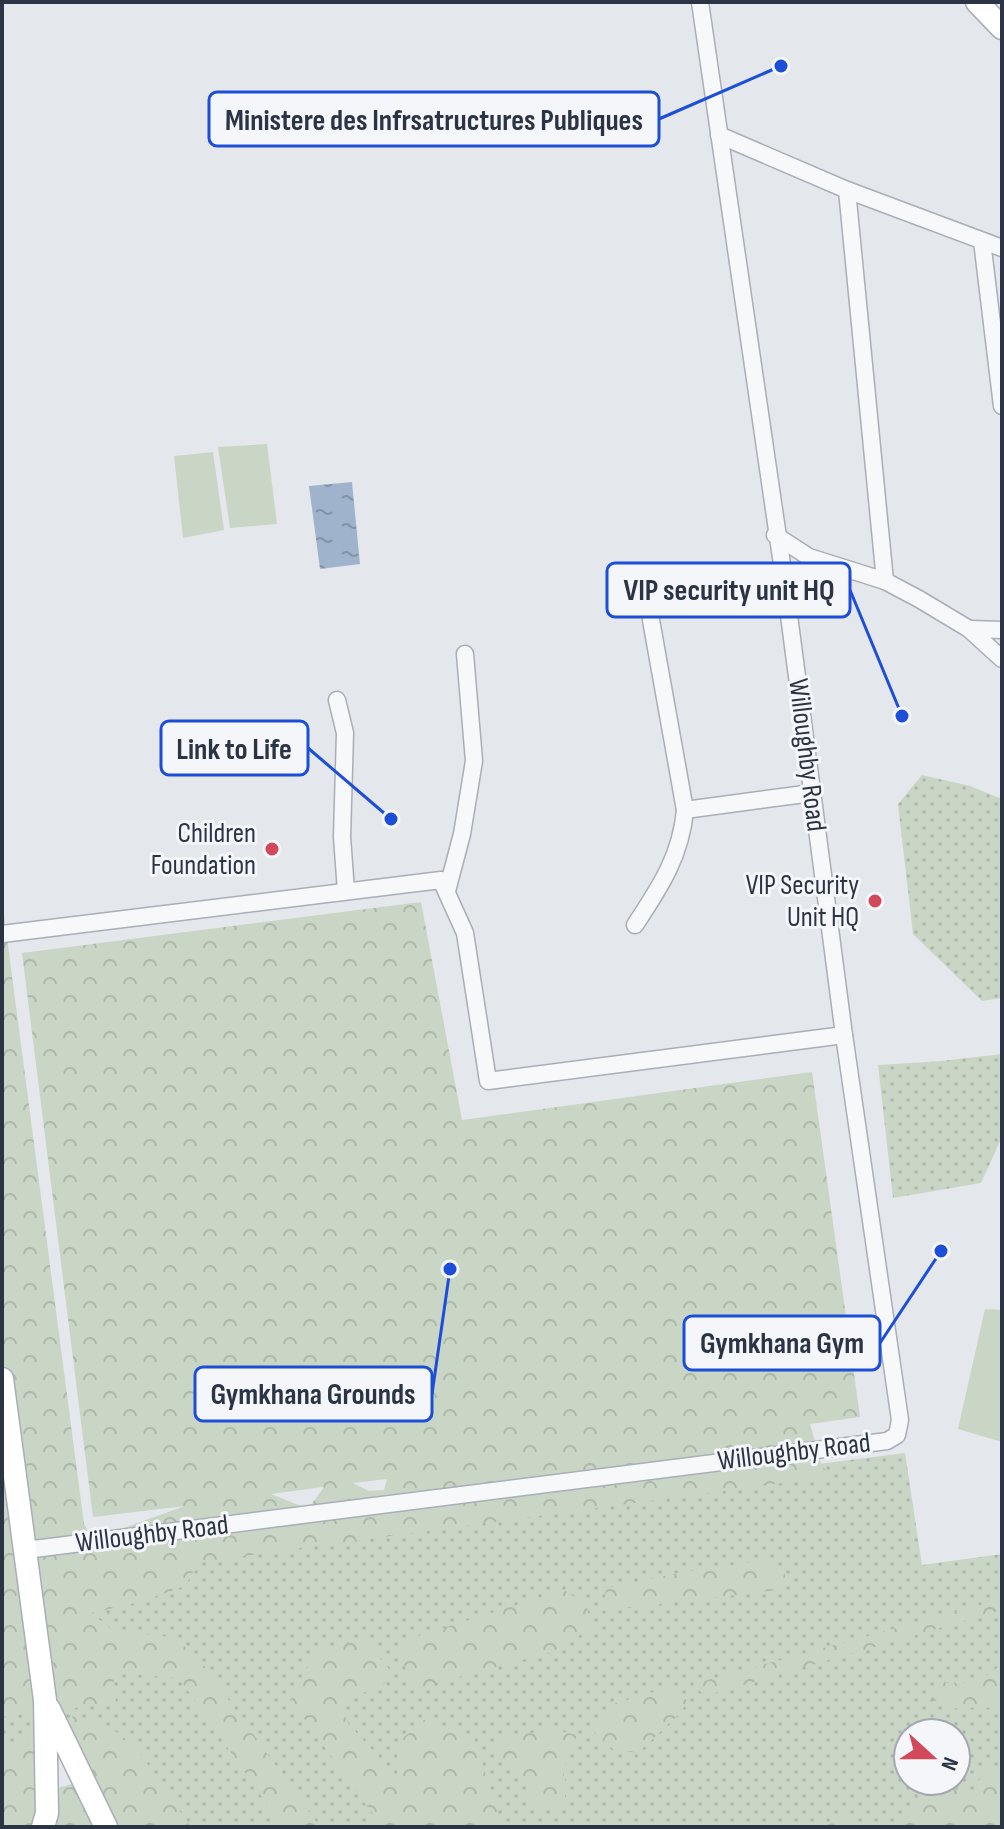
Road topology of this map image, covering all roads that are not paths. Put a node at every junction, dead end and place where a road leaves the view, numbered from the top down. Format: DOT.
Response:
graph roads {
  1 [pos="700,2"];
  2 [pos="977,2"];
  3 [pos="1002,28"];
  4 [pos="719,135"];
  5 [pos="847,190"];
  6 [pos="982,241"];
  7 [pos="1002,248"];
  8 [pos="1002,406"];
  9 [pos="775,535"];
  10 [pos="848,568"];
  11 [pos="885,581"];
  12 [pos="785,585"];
  13 [pos="651,620"];
  14 [pos="969,629"];
  15 [pos="1002,630"];
  16 [pos="465,654"];
  17 [pos="1002,659"];
  18 [pos="337,700"];
  19 [pos="812,793"];
  20 [pos="685,810"];
  21 [pos="346,891"];
  22 [pos="447,891"];
  23 [pos="635,925"];
  24 [pos="2,934"];
  25 [pos="844,1035"];
  26 [pos="2,1379"];
  27 [pos="26,1550"];
  28 [pos="45,1700"];
  29 [pos="43,1827"];
  30 [pos="106,1827"];
  1 -- 4 [label="street, Willoughby Road"];
  2 -- 3 [label="street"];
  4 -- 5 [label="street"];
  4 -- 9 [label="street, Willoughby Road"];
  5 -- 6 [label="street"];
  5 -- 11 [label="street"];
  6 -- 7 [label="street"];
  6 -- 8 [label="street"];
  9 -- 10 [label="street"];
  9 -- 12 [label="street, Willoughby Road"];
  10 -- 11 [label="street"];
  10 -- 12 [label="street"];
  11 -- 14 [label="street"];
  12 -- 19 [label="street, Willoughby Road"];
  13 -- 20 [label="street"];
  14 -- 15 [label="street"];
  14 -- 17 [label="street"];
  16 -- 22 [label="street"];
  18 -- 21 [label="street"];
  19 -- 20 [label="street"];
  19 -- 25 [label="street, Willoughby Road"];
  20 -- 23 [label="street"];
  21 -- 22 [label="street"];
  21 -- 24 [label="street"];
  22 -- 25 [label="street"];
  25 -- 27 [label="street, Willoughby Road"];
  26 -- 27 [label="street"];
  27 -- 28 [label="street"];
  28 -- 29 [label="street"];
  28 -- 30 [label="street"];
}
